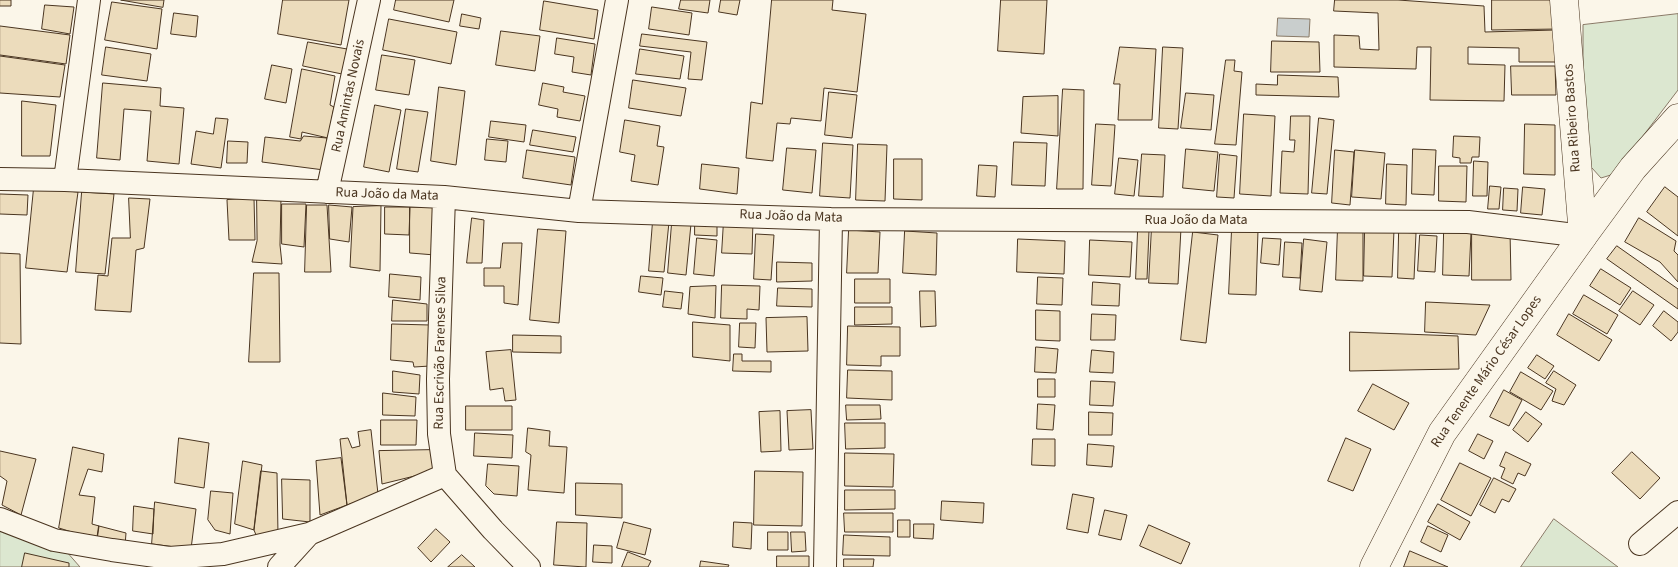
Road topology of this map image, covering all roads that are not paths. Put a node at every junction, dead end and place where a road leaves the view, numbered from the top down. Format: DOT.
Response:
graph roads {
  1 [pos="89,0"];
  2 [pos="369,0"];
  3 [pos="617,0"];
  4 [pos="1564,0"];
  5 [pos="1678,118"];
  6 [pos="0,179"];
  7 [pos="65,180"];
  8 [pos="328,192"];
  9 [pos="444,197"];
  10 [pos="579,211"];
  11 [pos="831,219"];
  12 [pos="1583,236"];
  13 [pos="446,475"];
  14 [pos="1678,512"];
  15 [pos="0,519"];
  16 [pos="309,534"];
  17 [pos="1640,544"];
  18 [pos="228,561"];
  19 [pos="279,567"];
  20 [pos="528,567"];
  21 [pos="825,567"];
  22 [pos="1374,567"];
  1 -- 7 [label="street"];
  2 -- 8 [label="street, Rua Amintas Novais"];
  3 -- 10 [label="street"];
  4 -- 12 [label="main road, Rua Ribeiro Bastos"];
  5 -- 12 [label="main road, Rua Tenente Mário César Lopes"];
  6 -- 7 [label="street, Rua João da Mata"];
  7 -- 8 [label="street, Rua João da Mata"];
  8 -- 9 [label="street, Rua João da Mata"];
  9 -- 10 [label="street, Rua João da Mata"];
  9 -- 13 [label="street, Rua Escrivão Farense Silva"];
  10 -- 11 [label="street, Rua João da Mata"];
  11 -- 12 [label="street, Rua João da Mata"];
  11 -- 21 [label="street"];
  12 -- 22 [label="main road, Rua Tenente Mário César Lopes"];
  13 -- 16 [label="street"];
  13 -- 20 [label="street"];
  14 -- 17 [label="street"];
  15 -- 18 [label="street"];
  16 -- 18 [label="street"];
  16 -- 19 [label="street"];
}
